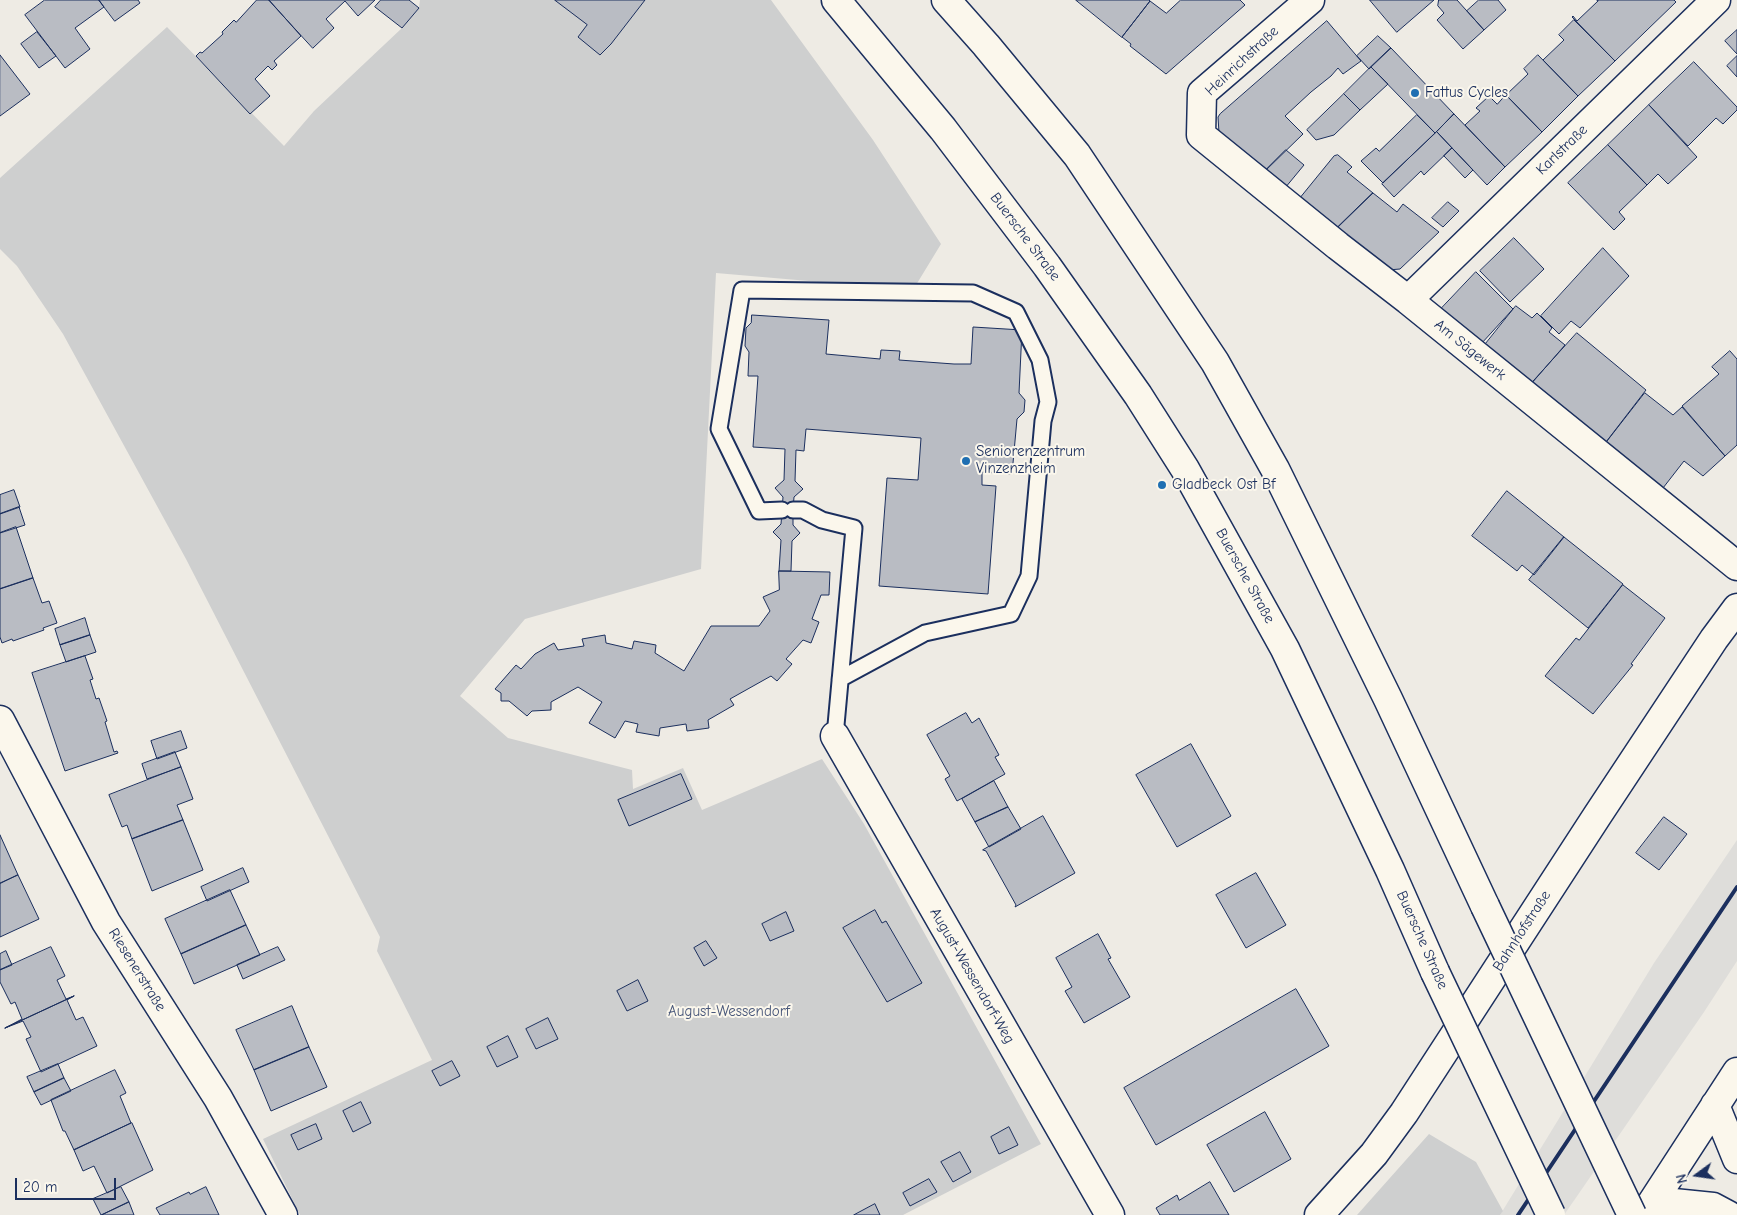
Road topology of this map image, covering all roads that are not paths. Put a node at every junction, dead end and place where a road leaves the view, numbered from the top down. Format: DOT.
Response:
graph roads {
  1 [pos="836,0"];
  2 [pos="946,0"];
  3 [pos="1310,0"];
  4 [pos="1716,0"];
  5 [pos="1201,136"];
  6 [pos="1408,300"];
  7 [pos="1737,566"];
  8 [pos="1737,608"];
  9 [pos="840,679"];
  10 [pos="0,720"];
  11 [pos="835,736"];
  12 [pos="1737,1072"];
  13 [pos="1715,1105"];
  14 [pos="1737,1159"];
  15 [pos="1643,1210"];
  16 [pos="283,1215"];
  17 [pos="1110,1215"];
  18 [pos="1319,1215"];
  19 [pos="1551,1215"];
  20 [pos="1728,1215"];
  1 -- 19 [label="street, Buersche Straße, bridge"];
  2 -- 15 [label="street, bridge"];
  3 -- 5 [label="street, Heinrichstraße"];
  4 -- 6 [label="street, Karlstraße"];
  5 -- 6 [label="street, Am Sägewerk"];
  6 -- 7 [label="street, Am Sägewerk"];
  8 -- 18 [label="street, Bahnhofstraße"];
  9 -- 9 [label="lane"];
  9 -- 11 [label="lane"];
  10 -- 16 [label="street, Riesenerstraße"];
  11 -- 17 [label="street, August-Wessendorf-Weg"];
  12 -- 13 [label="street"];
  13 -- 14 [label="street"];
  13 -- 15 [label="street"];
  15 -- 20 [label="street"];
}
